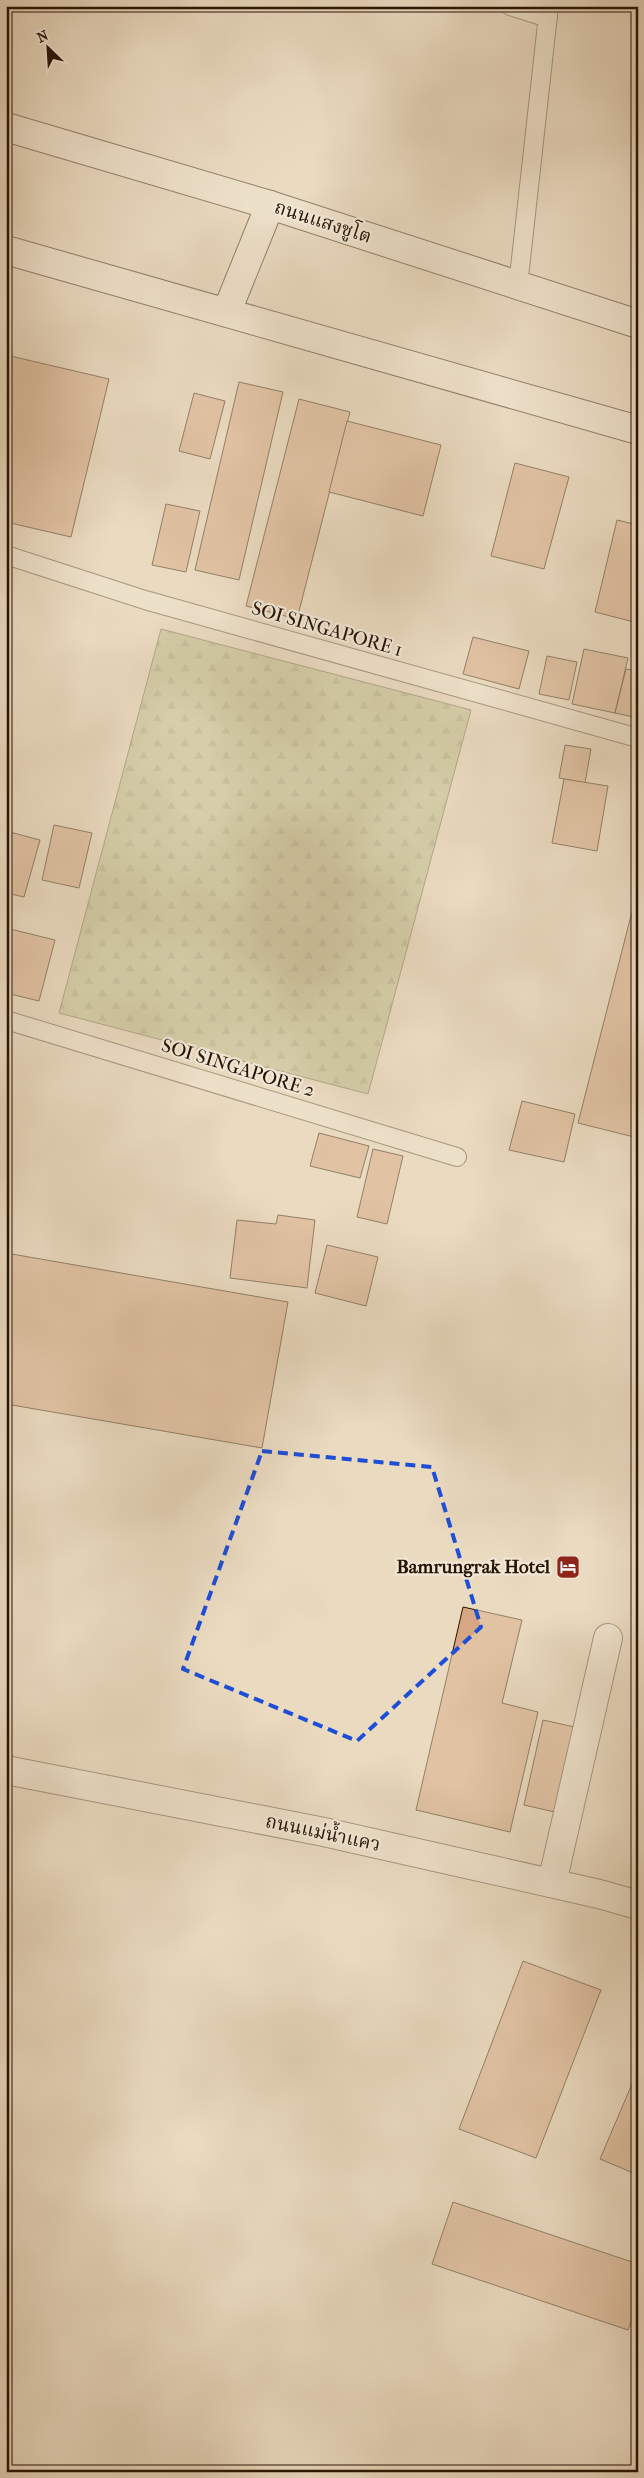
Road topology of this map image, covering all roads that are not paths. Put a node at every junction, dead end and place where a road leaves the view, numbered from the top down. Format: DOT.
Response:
graph roads {
  1 [pos="510,6"];
  2 [pos="548,12"];
  3 [pos="6,127"];
  4 [pos="270,205"];
  5 [pos="6,250"];
  6 [pos="518,286"];
  7 [pos="227,311"];
  8 [pos="638,324"];
  9 [pos="638,430"];
  10 [pos="6,555"];
  11 [pos="638,738"];
  12 [pos="6,1020"];
  13 [pos="457,1157"];
  14 [pos="608,1638"];
  15 [pos="6,1770"];
  16 [pos="552,1883"];
  17 [pos="638,1905"];
  1 -- 2 [label="lane"];
  2 -- 6 [label="lane"];
  3 -- 4 [label="main road, ถนนแสงชูโต"];
  4 -- 6 [label="main road, ถนนแสงชูโต"];
  4 -- 7 [label="main road"];
  5 -- 7 [label="main road"];
  6 -- 8 [label="main road, ถนนแสงชูโต"];
  7 -- 9 [label="main road"];
  10 -- 11 [label="lane, SOI SINGAPORE 1"];
  12 -- 13 [label="lane, SOI SINGAPORE 2"];
  14 -- 16 [label="main road"];
  15 -- 16 [label="main road, ถนนแม่น้ำแคว"];
  16 -- 17 [label="main road, ถนนแม่น้ำแคว"];
}
